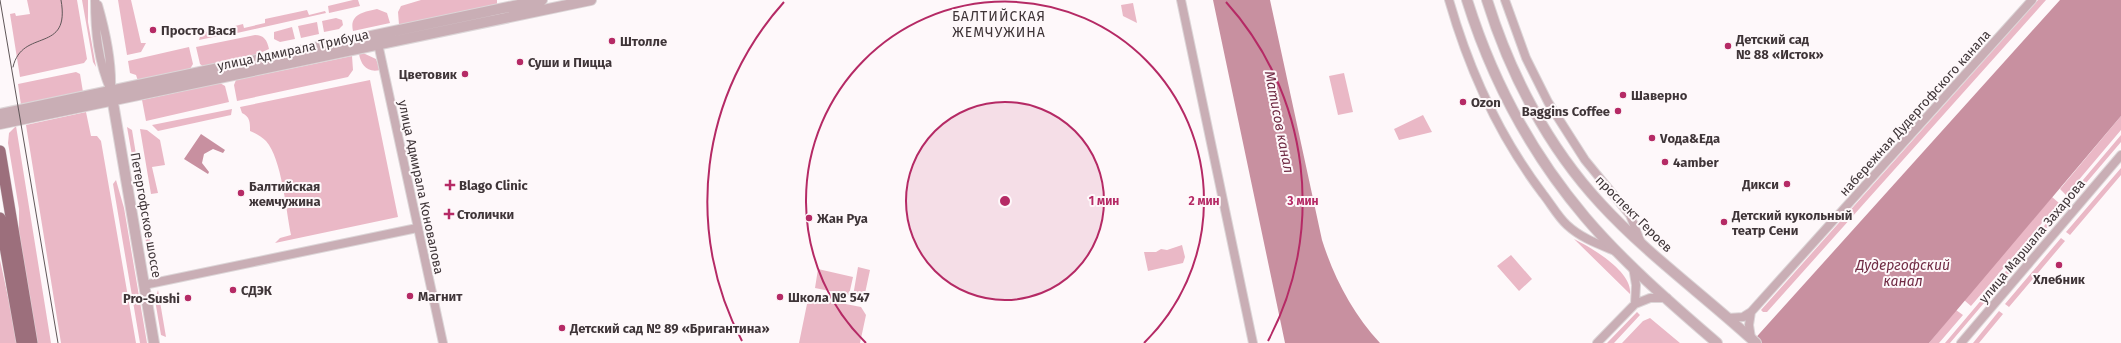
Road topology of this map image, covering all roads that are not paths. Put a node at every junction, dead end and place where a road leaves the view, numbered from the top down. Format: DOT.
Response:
graph roads {
  1 [pos="95,0"];
  2 [pos="542,0"];
  3 [pos="591,0"];
  4 [pos="1181,0"];
  5 [pos="1449,0"];
  6 [pos="1467,0"];
  7 [pos="1487,0"];
  8 [pos="1505,0"];
  9 [pos="2032,0"];
  10 [pos="376,35"];
  11 [pos="378,45"];
  12 [pos="111,91"];
  13 [pos="113,102"];
  14 [pos="0,114"];
  15 [pos="0,124"];
  16 [pos="0,151"];
  17 [pos="2121,155"];
  18 [pos="0,218"];
  19 [pos="417,228"];
  20 [pos="1641,243"];
  21 [pos="1618,252"];
  22 [pos="1632,266"];
  23 [pos="144,284"];
  24 [pos="1666,298"];
  25 [pos="1635,304"];
  26 [pos="1751,312"];
  27 [pos="1728,318"];
  28 [pos="1754,340"];
  29 [pos="22,343"];
  30 [pos="32,343"];
  31 [pos="154,343"];
  32 [pos="443,343"];
  33 [pos="1253,343"];
  34 [pos="1597,343"];
  35 [pos="1717,343"];
  36 [pos="1960,343"];
  1 -- 12 [label="street, Петергофское шоссе"];
  2 -- 10 [label="street, улица Адмирала Трибуца"];
  3 -- 11 [label="street, улица Адмирала Трибуца"];
  4 -- 33 [label="street"];
  5 -- 21 [label="street"];
  6 -- 21 [label="street"];
  7 -- 20 [label="street, проспект Героев"];
  8 -- 20 [label="street"];
  9 -- 26 [label="street, набережная Дудергофского канала"];
  10 -- 11 [label="street, улица Адмирала Коновалова"];
  10 -- 12 [label="street, улица Адмирала Трибуца"];
  11 -- 13 [label="street, улица Адмирала Трибуца"];
  11 -- 19 [label="street, улица Адмирала Коновалова"];
  12 -- 13 [label="street, Петергофское шоссе"];
  12 -- 14 [label="street, улица Адмирала Трибуца"];
  13 -- 15 [label="street, улица Адмирала Трибуца"];
  13 -- 23 [label="street, Петергофское шоссе"];
  16 -- 30 [label="main road"];
  17 -- 36 [label="street, улица Маршала Захарова"];
  18 -- 29 [label="main road"];
  19 -- 23 [label="street"];
  19 -- 32 [label="street, улица Адмирала Коновалова"];
  20 -- 27 [label="street, проспект Героев"];
  21 -- 22 [label="street"];
  22 -- 24 [label="street"];
  22 -- 25 [label="street"];
  23 -- 31 [label="street, Петергофское шоссе"];
  24 -- 25 [label="street"];
  24 -- 35 [label="street"];
  25 -- 34 [label="street"];
  26 -- 27 [label="street"];
  26 -- 28 [label="street"];
  27 -- 28 [label="street, проспект Героев"];
}
